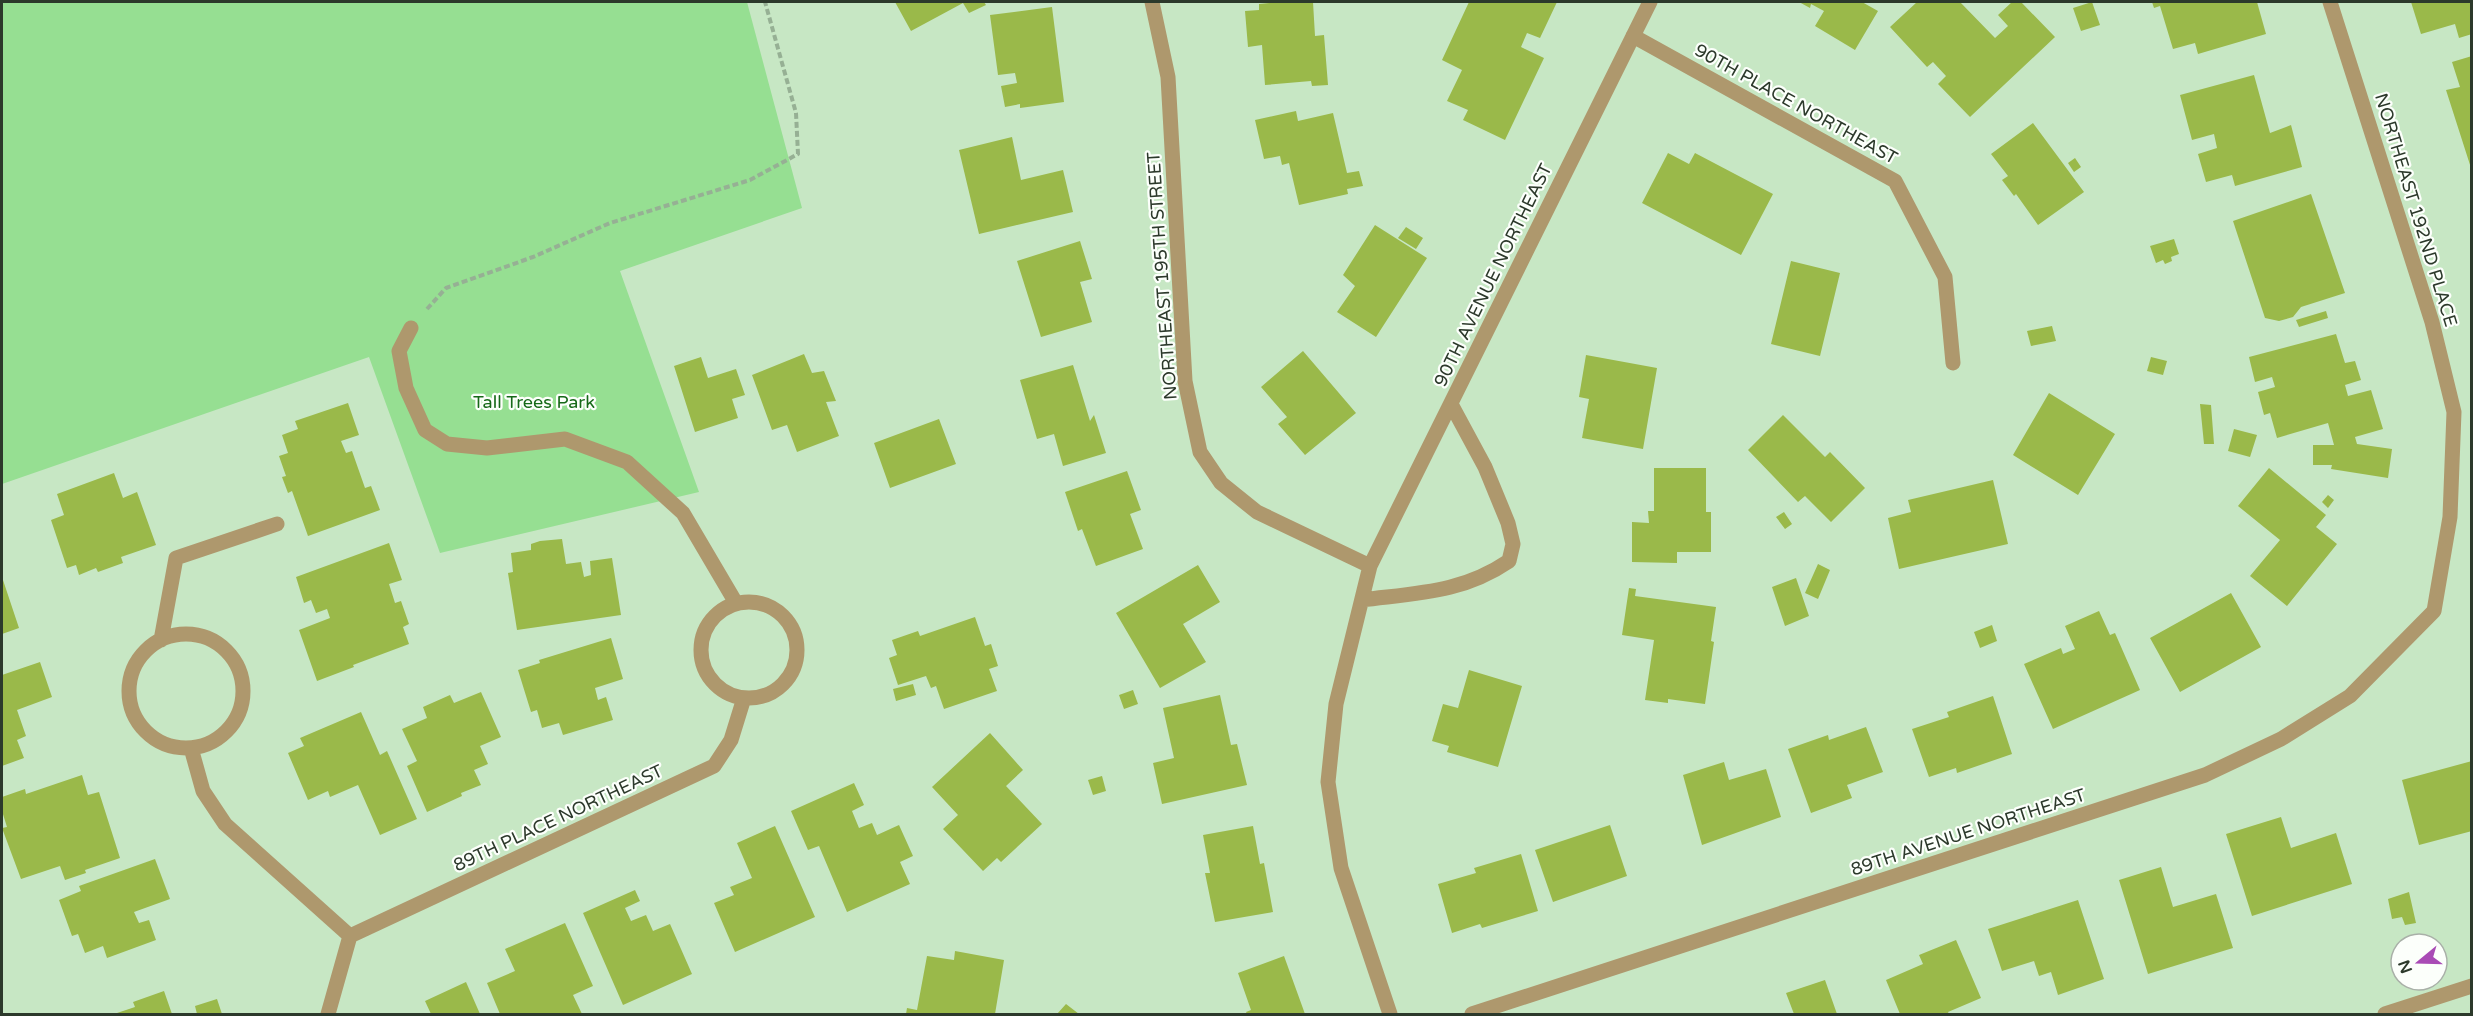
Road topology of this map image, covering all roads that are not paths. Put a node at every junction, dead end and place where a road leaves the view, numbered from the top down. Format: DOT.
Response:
graph roads {
  1 [pos="1152,2"];
  2 [pos="1650,2"];
  3 [pos="2330,2"];
  4 [pos="1633,36"];
  5 [pos="411,328"];
  6 [pos="1953,363"];
  7 [pos="1451,404"];
  8 [pos="277,524"];
  9 [pos="1370,566"];
  10 [pos="1362,600"];
  11 [pos="736,603"];
  12 [pos="2434,611"];
  13 [pos="161,640"];
  14 [pos="744,698"];
  15 [pos="191,748"];
  16 [pos="350,936"];
  17 [pos="2472,986"];
  18 [pos="328,1014"];
  19 [pos="1390,1014"];
  20 [pos="1472,1014"];
  21 [pos="2385,1014"];
  1 -- 9 [label="street, NORTHEAST 195TH STREET"];
  2 -- 4 [label="street, 90TH AVENUE NORTHEAST"];
  3 -- 12 [label="street, NORTHEAST 192ND PLACE"];
  4 -- 6 [label="street, 90TH PLACE NORTHEAST"];
  4 -- 7 [label="street, 90TH AVENUE NORTHEAST"];
  5 -- 11 [label="street"];
  7 -- 9 [label="street, 90TH AVENUE NORTHEAST"];
  7 -- 10 [label="street"];
  8 -- 13 [label="street"];
  9 -- 10 [label="street"];
  10 -- 19 [label="street"];
  11 -- 14 [label="street"];
  11 -- 14 [label="street"];
  12 -- 20 [label="street, 89TH AVENUE NORTHEAST"];
  13 -- 15 [label="street"];
  13 -- 15 [label="street"];
  14 -- 16 [label="street, 89TH PLACE NORTHEAST"];
  15 -- 16 [label="street"];
  16 -- 18 [label="street"];
  17 -- 21 [label="street"];
}
